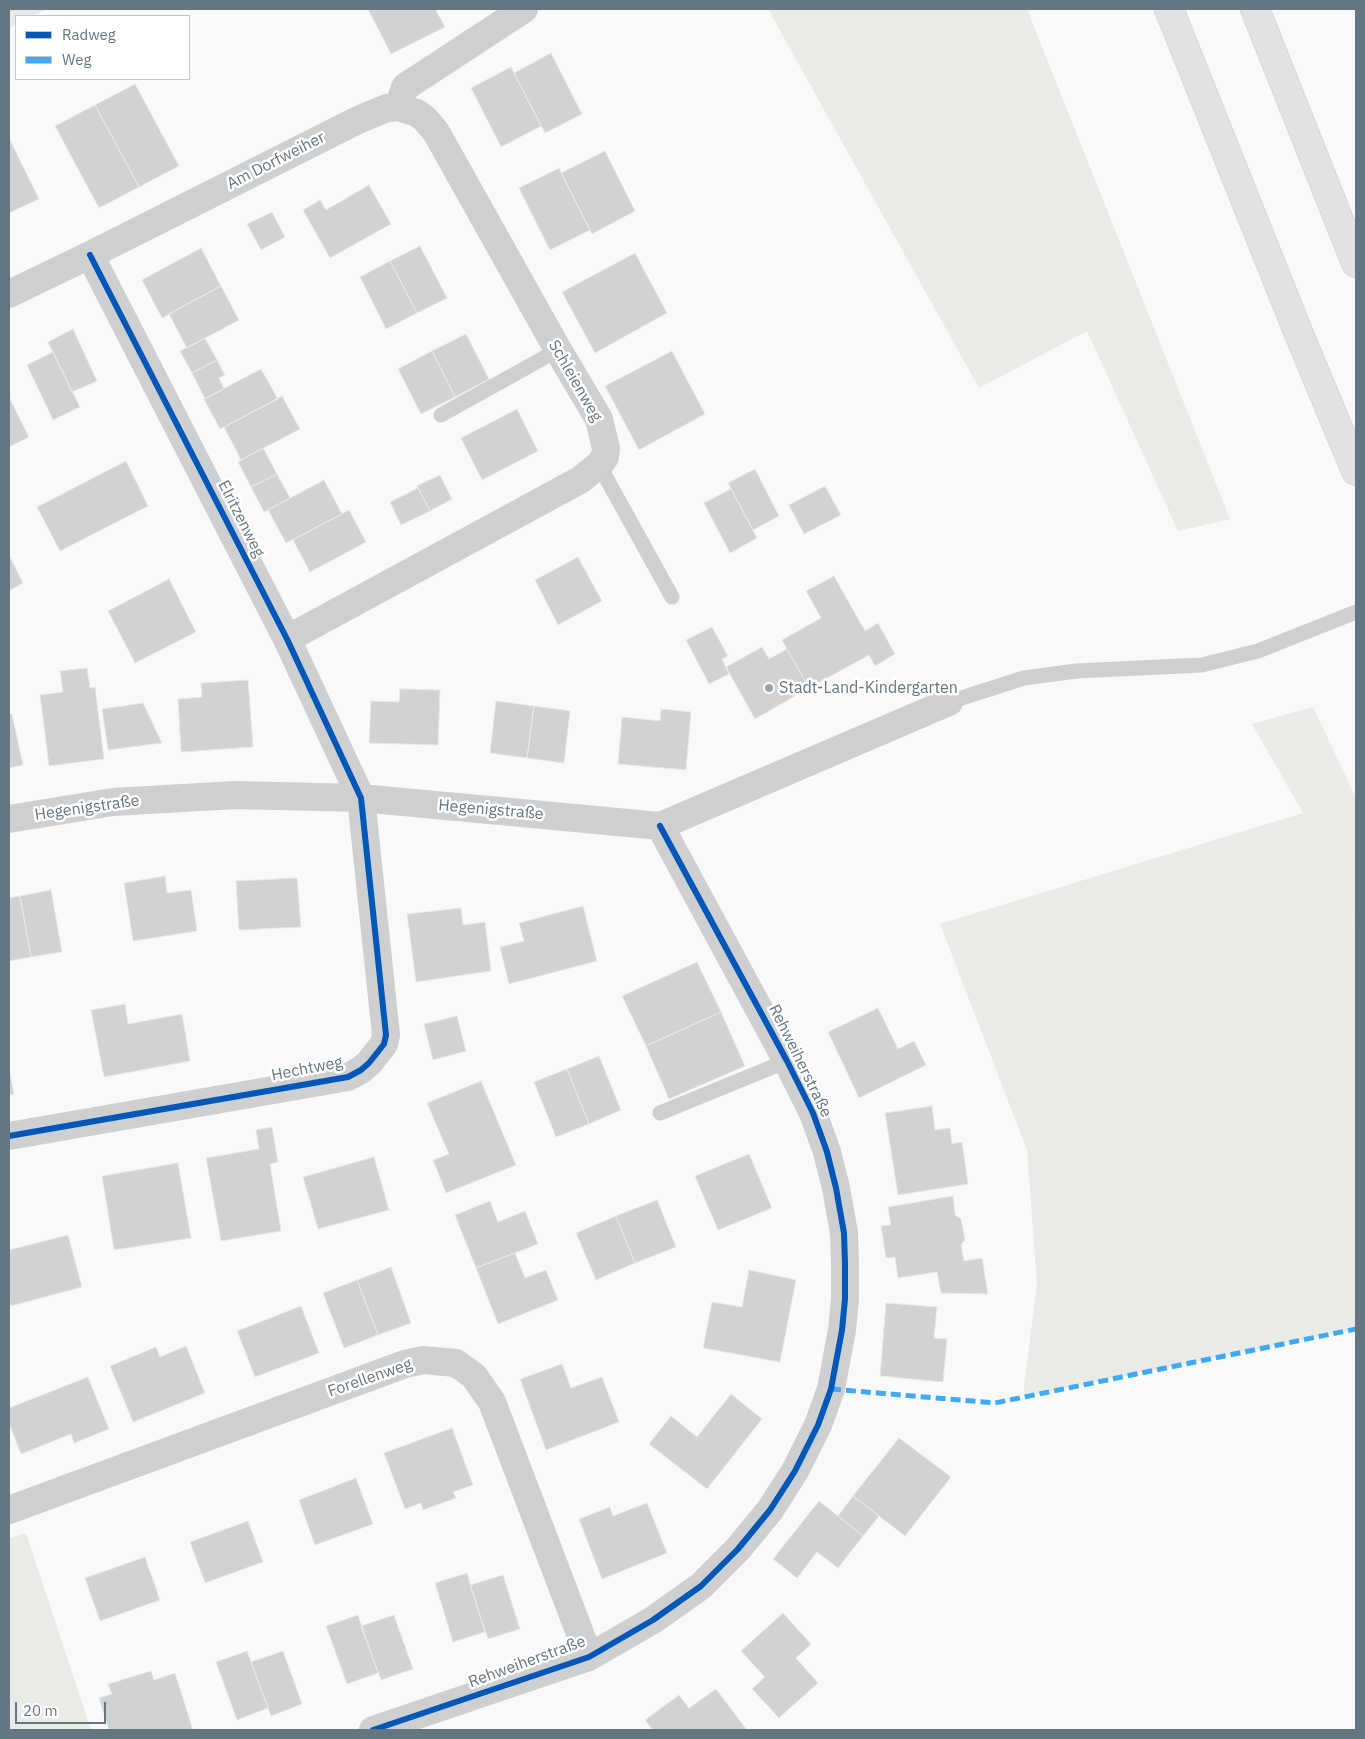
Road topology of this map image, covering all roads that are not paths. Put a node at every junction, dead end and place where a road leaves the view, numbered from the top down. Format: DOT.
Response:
graph roads {
  1 [pos="524,9"];
  2 [pos="1169,9"];
  3 [pos="1255,9"];
  4 [pos="398,108"];
  5 [pos="90,255"];
  6 [pos="1356,263"];
  7 [pos="9,294"];
  8 [pos="558,350"];
  9 [pos="441,415"];
  10 [pos="599,465"];
  11 [pos="1356,471"];
  12 [pos="672,597"];
  13 [pos="1356,612"];
  14 [pos="287,639"];
  15 [pos="949,702"];
  16 [pos="361,798"];
  17 [pos="9,819"];
  18 [pos="660,826"];
  19 [pos="787,1061"];
  20 [pos="660,1113"];
  21 [pos="9,1136"];
  22 [pos="9,1510"];
  23 [pos="589,1656"];
  24 [pos="373,1730"];
  1 -- 4 [label="street"];
  2 -- 11 [label="highway"];
  3 -- 6 [label="highway"];
  4 -- 5 [label="street, Am Dorfweiher"];
  4 -- 8 [label="street, Schleienweg"];
  5 -- 7 [label="street, Am Dorfweiher"];
  5 -- 14 [label="street, Elritzenweg"];
  8 -- 9 [label="lane"];
  8 -- 10 [label="street, Schleienweg"];
  10 -- 12 [label="lane"];
  10 -- 14 [label="street"];
  13 -- 15 [label="lane"];
  14 -- 16 [label="street, Elritzenweg"];
  15 -- 18 [label="street, Hegenigstraße"];
  16 -- 17 [label="street, Hegenigstraße"];
  16 -- 18 [label="street, Hegenigstraße"];
  16 -- 21 [label="street, Hechtweg"];
  18 -- 19 [label="street, Rehweiherstraße"];
  19 -- 20 [label="lane, Rehweiherstraße"];
  19 -- 23 [label="street, Rehweiherstraße"];
  22 -- 23 [label="street, Forellenweg"];
  23 -- 24 [label="street, Rehweiherstraße"];
}
